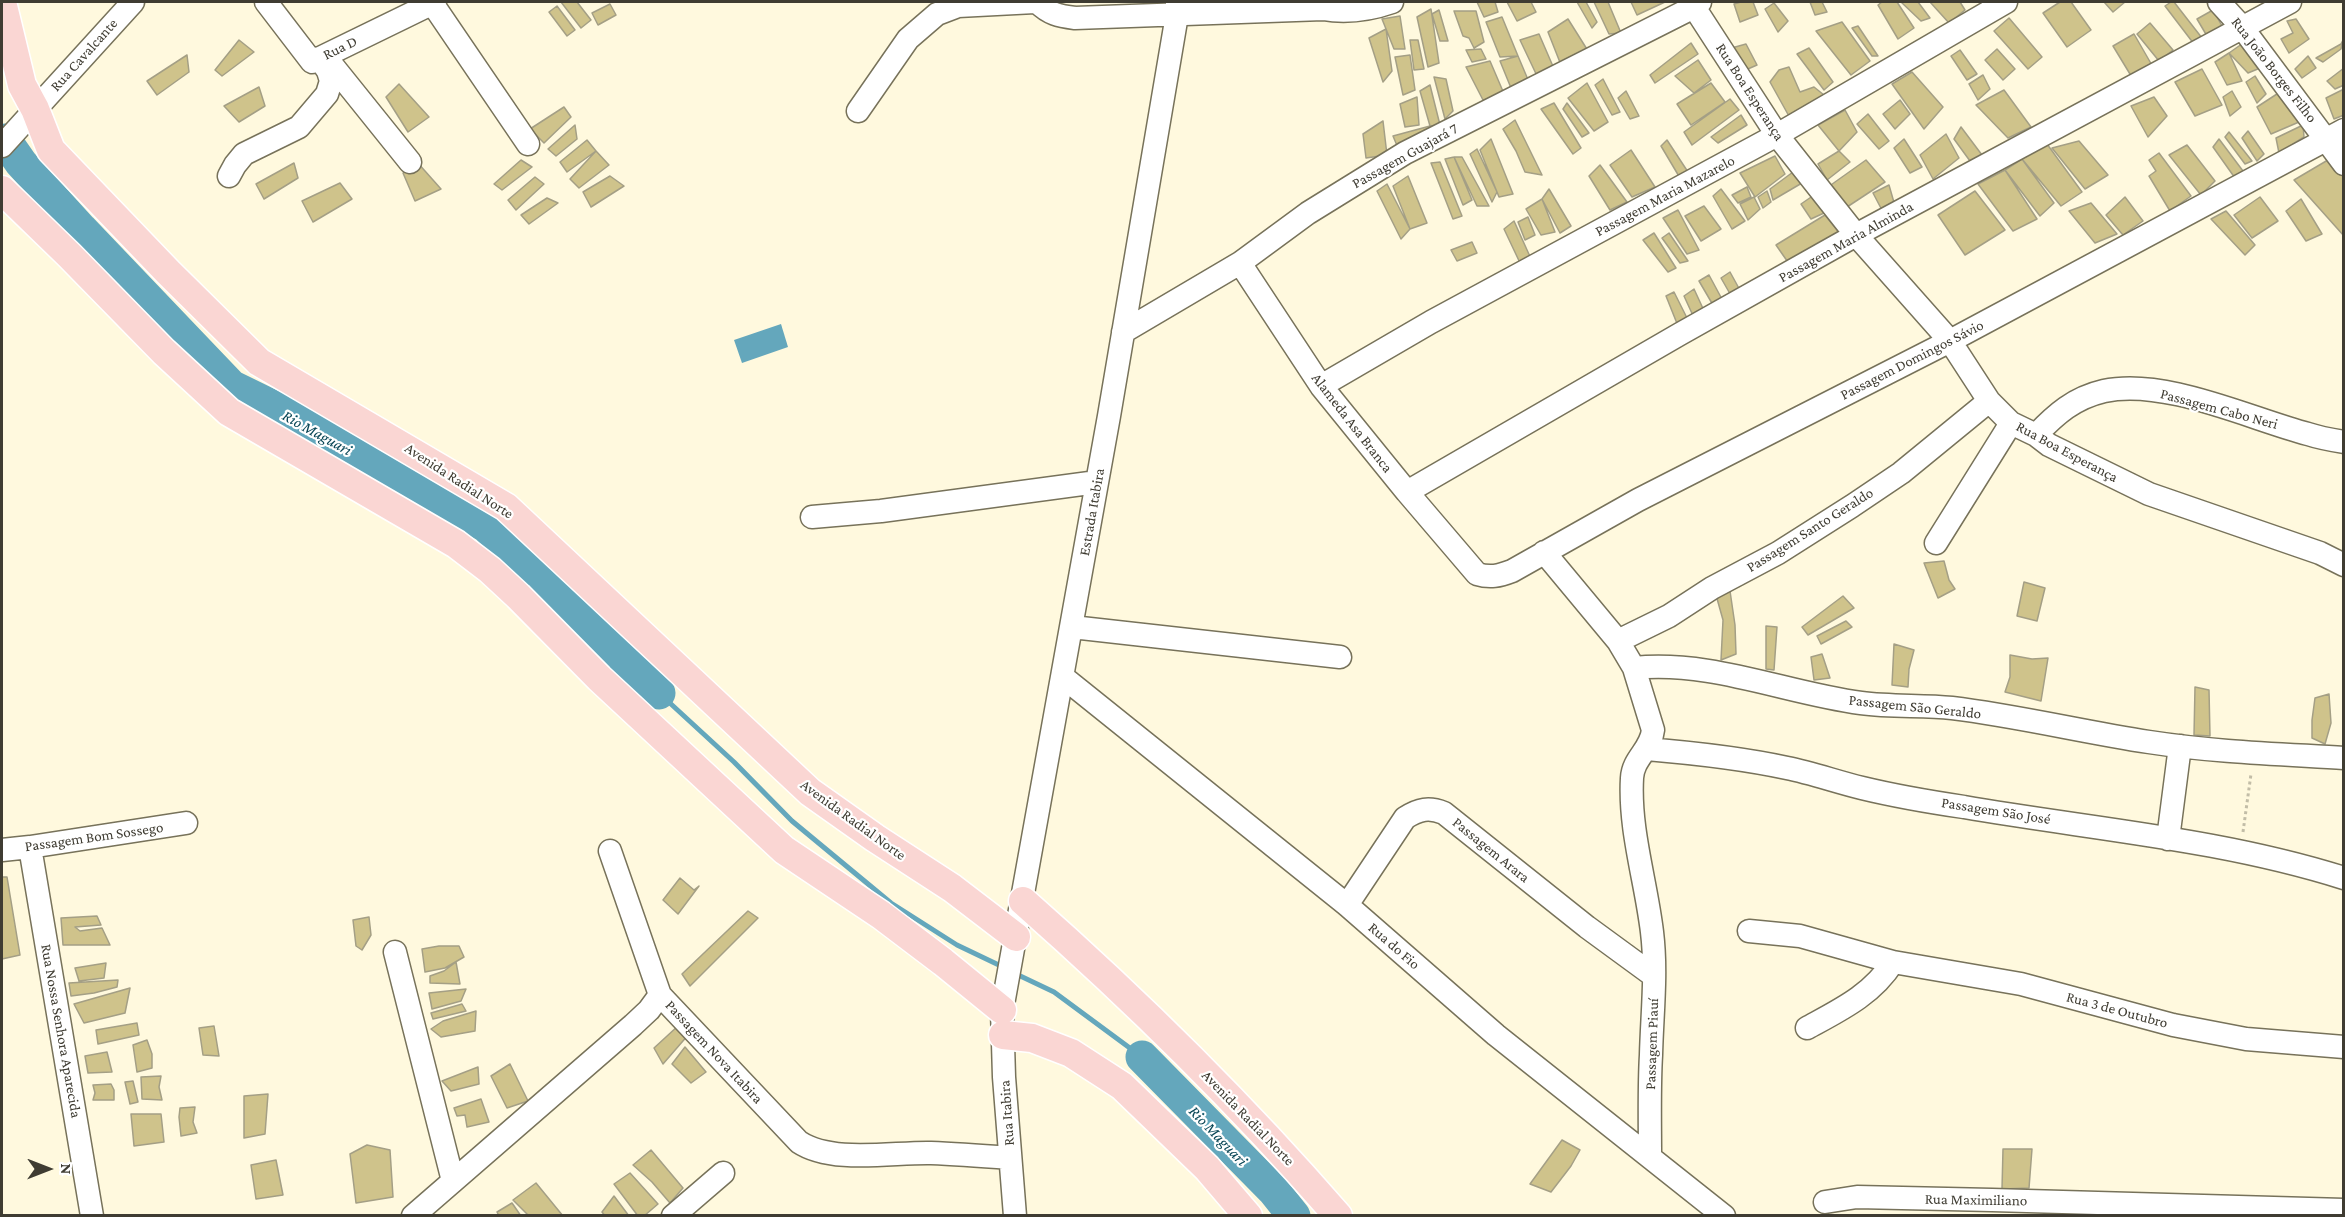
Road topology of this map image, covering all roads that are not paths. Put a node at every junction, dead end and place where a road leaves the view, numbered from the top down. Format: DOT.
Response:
graph roads {
  1 [pos="2,2"];
  2 [pos="133,2"];
  3 [pos="266,2"];
  4 [pos="434,2"];
  5 [pos="1036,2"];
  6 [pos="1392,2"];
  7 [pos="2006,2"];
  8 [pos="2219,2"];
  9 [pos="2289,2"];
  10 [pos="1697,4"];
  11 [pos="1323,5"];
  12 [pos="1177,8"];
  13 [pos="2241,26"];
  14 [pos="321,56"];
  15 [pos="858,111"];
  16 [pos="29,117"];
  17 [pos="1777,135"];
  18 [pos="2335,135"];
  19 [pos="528,144"];
  20 [pos="2,146"];
  21 [pos="410,162"];
  22 [pos="2343,164"];
  23 [pos="230,176"];
  24 [pos="2,190"];
  25 [pos="1856,235"];
  26 [pos="1240,263"];
  27 [pos="1123,332"];
  28 [pos="1950,341"];
  29 [pos="1321,386"];
  30 [pos="1989,401"];
  31 [pos="2011,423"];
  32 [pos="2036,435"];
  33 [pos="2343,442"];
  34 [pos="1097,482"];
  35 [pos="1407,492"];
  36 [pos="812,517"];
  37 [pos="1936,543"];
  38 [pos="1544,552"];
  39 [pos="2343,564"];
  40 [pos="1477,574"];
  41 [pos="1072,627"];
  42 [pos="1618,641"];
  43 [pos="1340,657"];
  44 [pos="1634,668"];
  45 [pos="1063,676"];
  46 [pos="2180,746"];
  47 [pos="1647,749"];
  48 [pos="2343,758"];
  49 [pos="186,823"];
  50 [pos="2168,839"];
  51 [pos="30,847"];
  52 [pos="2,850"];
  53 [pos="610,851"];
  54 [pos="2343,878"];
  55 [pos="1023,901"];
  56 [pos="1347,905"];
  57 [pos="1749,931"];
  58 [pos="1016,937"];
  59 [pos="395,952"];
  60 [pos="1893,962"];
  61 [pos="1654,976"];
  62 [pos="660,995"];
  63 [pos="1002,1022"];
  64 [pos="1807,1028"];
  65 [pos="2343,1047"];
  66 [pos="1650,1156"];
  67 [pos="1010,1158"];
  68 [pos="723,1173"];
  69 [pos="453,1181"];
  70 [pos="1825,1202"];
  71 [pos="2343,1210"];
  72 [pos="92,1215"];
  73 [pos="413,1215"];
  74 [pos="673,1215"];
  75 [pos="1015,1215"];
  76 [pos="1248,1215"];
  77 [pos="1338,1215"];
  78 [pos="1724,1215"];
  1 -- 16 [label="main road, Avenida Radial Norte"];
  2 -- 16 [label="street, Rua Cavalcante"];
  3 -- 14 [label="street, Rua D"];
  4 -- 14 [label="street, Rua D"];
  4 -- 19 [label="street"];
  5 -- 12 [label="street"];
  5 -- 15 [label="street"];
  6 -- 11 [label="street"];
  7 -- 17 [label="street, Passagem Maria Mazarelo"];
  8 -- 13 [label="street, Rua João Borges Filho"];
  9 -- 13 [label="street, Passagem Maria Alminda"];
  10 -- 17 [label="street, Rua Boa Esperança"];
  10 -- 26 [label="street, Passagem Guajará 7"];
  11 -- 12 [label="street"];
  12 -- 27 [label="street, Estrada Itabira"];
  13 -- 18 [label="street, Rua João Borges Filho"];
  13 -- 25 [label="street, Passagem Maria Alminda"];
  14 -- 21 [label="street"];
  14 -- 23 [label="street"];
  16 -- 20 [label="street, Rua Cavalcante"];
  16 -- 58 [label="main road, Avenida Radial Norte"];
  17 -- 25 [label="street, Rua Boa Esperança"];
  17 -- 29 [label="street, Passagem Maria Mazarelo"];
  18 -- 22 [label="street, Rua João Borges Filho"];
  18 -- 28 [label="street, Passagem Domingos Sávio"];
  24 -- 63 [label="main road"];
  25 -- 28 [label="street, Rua Boa Esperança"];
  25 -- 35 [label="street, Passagem Maria Alminda"];
  26 -- 27 [label="street, Passagem Guajará 7"];
  26 -- 29 [label="street, Alameda Asa Branca"];
  27 -- 34 [label="street, Estrada Itabira"];
  28 -- 30 [label="street, Rua Boa Esperança"];
  28 -- 38 [label="street, Passagem Domingos Sávio"];
  29 -- 35 [label="street, Alameda Asa Branca"];
  30 -- 31 [label="street, Rua Boa Esperança"];
  30 -- 42 [label="street, Passagem Santo Geraldo"];
  31 -- 32 [label="street, Rua Boa Esperança"];
  31 -- 37 [label="street"];
  32 -- 33 [label="street, Passagem Cabo Neri"];
  32 -- 39 [label="street, Rua Boa Esperança"];
  34 -- 36 [label="street"];
  34 -- 41 [label="street, Estrada Itabira"];
  35 -- 40 [label="street, Alameda Asa Branca"];
  38 -- 40 [label="street, Passagem Domingos Sávio"];
  38 -- 42 [label="street"];
  41 -- 43 [label="street"];
  41 -- 45 [label="street, Estrada Itabira"];
  42 -- 44 [label="street"];
  44 -- 46 [label="street, Passagem São Geraldo"];
  44 -- 47 [label="street"];
  45 -- 55 [label="street, Estrada Itabira"];
  45 -- 56 [label="street, Rua do Fio"];
  46 -- 48 [label="street, Passagem São Geraldo"];
  46 -- 50 [label="street"];
  47 -- 50 [label="street, Passagem São José"];
  47 -- 61 [label="street, Passagem Piauí"];
  49 -- 51 [label="street, Passagem Bom Sossego"];
  50 -- 54 [label="street, Passagem São José"];
  51 -- 52 [label="street, Passagem Bom Sossego"];
  51 -- 72 [label="street, Rua Nossa Senhora Aparecida"];
  53 -- 62 [label="street"];
  55 -- 58 [label="street, Estrada Itabira"];
  55 -- 77 [label="main road, Avenida Radial Norte"];
  56 -- 61 [label="street, Passagem Arara"];
  56 -- 66 [label="street, Rua do Fio"];
  57 -- 60 [label="street, Rua 3 de Outubro"];
  58 -- 63 [label="street, Estrada Itabira"];
  59 -- 69 [label="street"];
  60 -- 64 [label="street"];
  60 -- 65 [label="street, Rua 3 de Outubro"];
  61 -- 66 [label="street, Passagem Piauí"];
  62 -- 67 [label="street, Passagem Nova Itabira"];
  62 -- 69 [label="street, Passagem Nova Itabira"];
  63 -- 67 [label="street, Rua Itabira"];
  63 -- 76 [label="main road"];
  66 -- 78 [label="street, Rua do Fio"];
  67 -- 75 [label="street, Rua Itabira"];
  68 -- 74 [label="street"];
  69 -- 73 [label="street, Passagem Nova Itabira"];
  70 -- 71 [label="street, Rua Maximiliano"];
}
